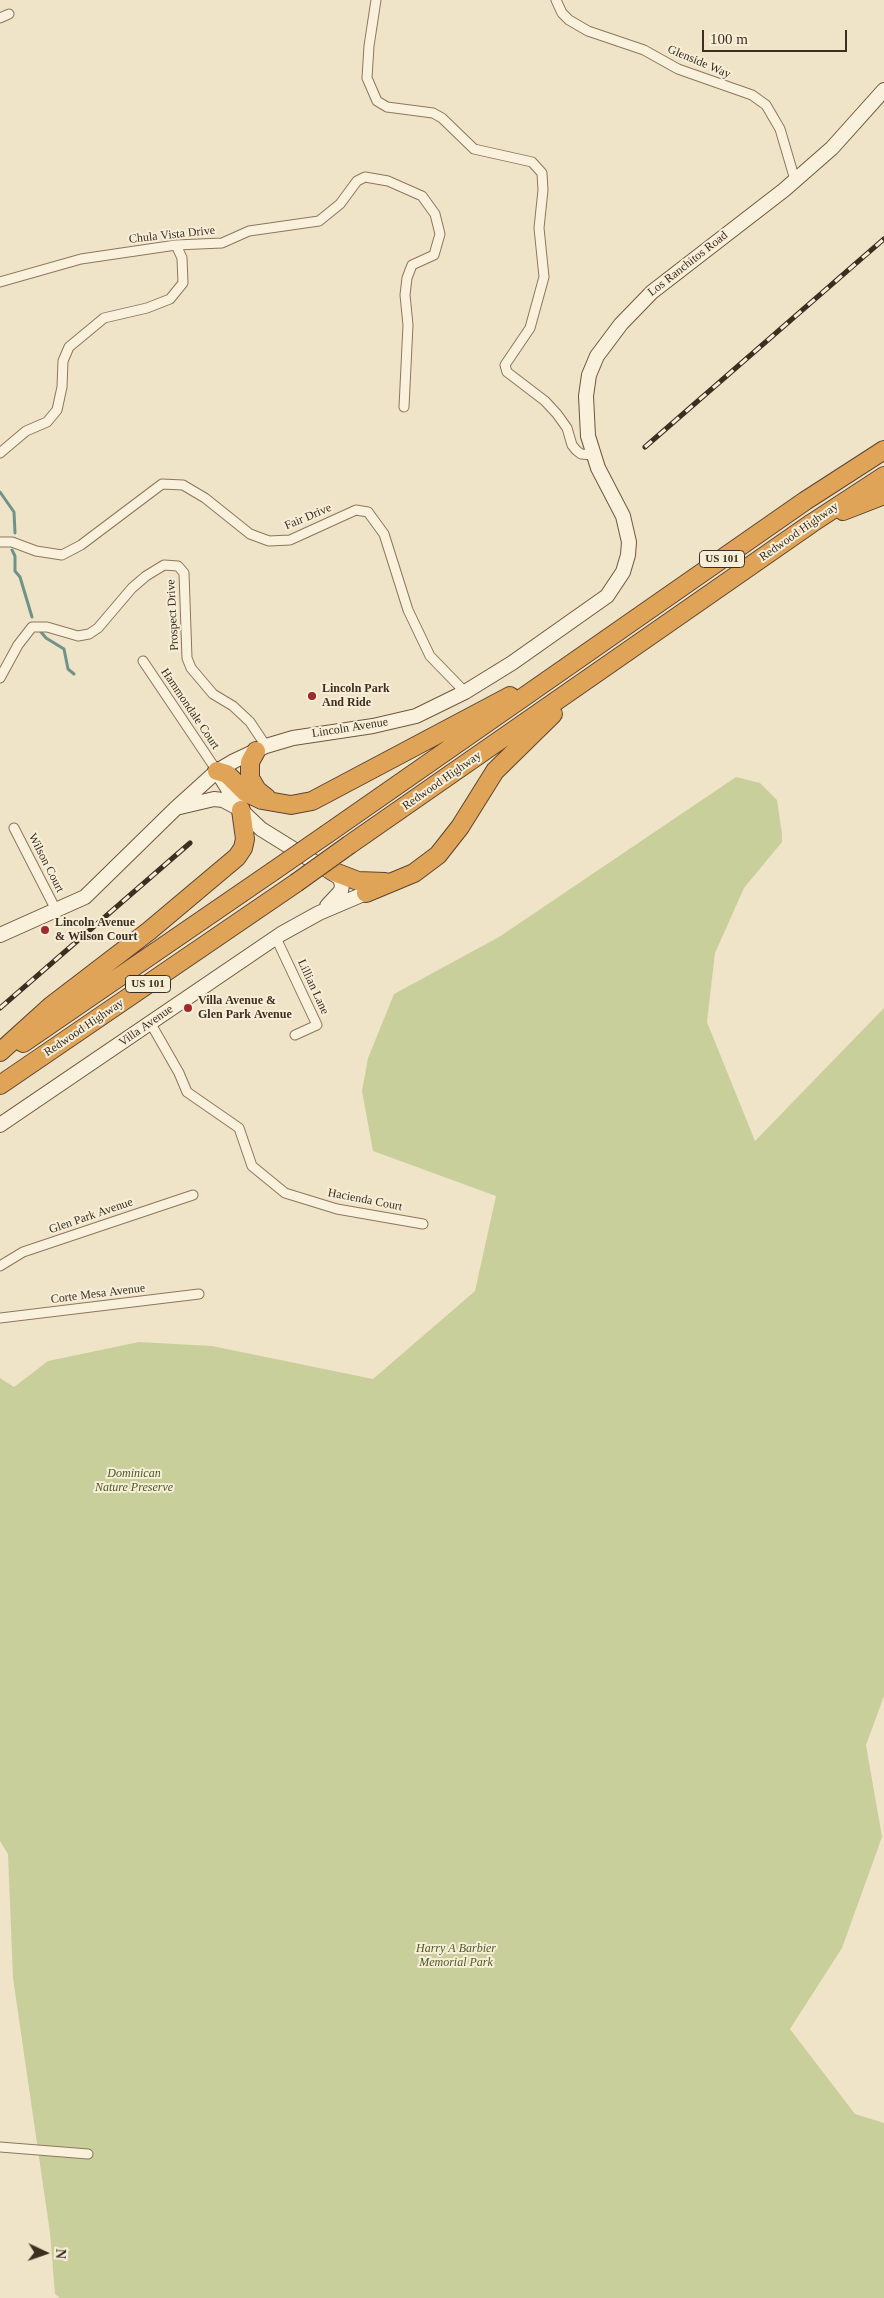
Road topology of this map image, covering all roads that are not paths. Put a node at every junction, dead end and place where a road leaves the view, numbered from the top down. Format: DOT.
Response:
graph roads {
  1 [pos="376,0"];
  2 [pos="556,0"];
  3 [pos="9,14"];
  4 [pos="0,18"];
  5 [pos="884,90"];
  6 [pos="796,180"];
  7 [pos="176,245"];
  8 [pos="0,282"];
  9 [pos="404,407"];
  10 [pos="884,450"];
  11 [pos="0,453"];
  12 [pos="593,455"];
  13 [pos="884,476"];
  14 [pos="605,483"];
  15 [pos="884,495"];
  16 [pos="812,523"];
  17 [pos="0,542"];
  18 [pos="143,661"];
  19 [pos="562,671"];
  20 [pos="0,678"];
  21 [pos="587,680"];
  22 [pos="465,692"];
  23 [pos="261,748"];
  24 [pos="217,771"];
  25 [pos="276,803"];
  26 [pos="175,809"];
  27 [pos="241,810"];
  28 [pos="14,828"];
  29 [pos="332,871"];
  30 [pos="399,881"];
  31 [pos="366,893"];
  32 [pos="56,910"];
  33 [pos="319,913"];
  34 [pos="0,935"];
  35 [pos="276,938"];
  36 [pos="151,1024"];
  37 [pos="295,1035"];
  38 [pos="0,1052"];
  39 [pos="0,1059"];
  40 [pos="0,1086"];
  41 [pos="0,1125"];
  42 [pos="193,1195"];
  43 [pos="423,1224"];
  44 [pos="0,1266"];
  45 [pos="199,1294"];
  46 [pos="0,1318"];
  47 [pos="0,2147"];
  48 [pos="88,2154"];
  1 -- 12 [label="street"];
  2 -- 6 [label="street, Glenside Way"];
  3 -- 4 [label="street"];
  5 -- 6 [label="main road, Los Ranchitos Road"];
  6 -- 12 [label="main road, Los Ranchitos Road"];
  7 -- 8 [label="street, Chula Vista Drive"];
  7 -- 9 [label="street, Chula Vista Drive"];
  7 -- 11 [label="street"];
  10 -- 19 [label="highway, Redwood Highway / US 101"];
  12 -- 14 [label="main road, Los Ranchitos Road"];
  13 -- 16 [label="highway, Redwood Highway / US 101"];
  14 -- 22 [label="main road, Lincoln Avenue"];
  15 -- 16 [label="highway"];
  16 -- 21 [label="highway, Redwood Highway / US 101"];
  17 -- 22 [label="street, Fair Drive"];
  18 -- 24 [label="street, Hammondale Court"];
  19 -- 25 [label="highway"];
  19 -- 39 [label="highway, Redwood Highway / US 101, bridge"];
  20 -- 23 [label="street, Prospect Drive"];
  21 -- 30 [label="highway"];
  21 -- 40 [label="highway, Redwood Highway / US 101, bridge"];
  22 -- 23 [label="main road, Lincoln Avenue"];
  23 -- 24 [label="main road, Lincoln Avenue"];
  23 -- 25 [label="highway"];
  24 -- 25 [label="highway"];
  24 -- 26 [label="main road, Lincoln Avenue"];
  24 -- 27 [label="main road"];
  26 -- 27 [label="main road"];
  26 -- 32 [label="main road, Lincoln Avenue"];
  27 -- 29 [label="main road"];
  27 -- 38 [label="highway"];
  28 -- 32 [label="street, Wilson Court"];
  29 -- 30 [label="highway"];
  29 -- 33 [label="main road, Villa Avenue"];
  30 -- 31 [label="highway"];
  31 -- 33 [label="main road, Villa Avenue"];
  32 -- 34 [label="main road, Lincoln Avenue"];
  33 -- 35 [label="main road, Villa Avenue"];
  35 -- 36 [label="main road, Villa Avenue"];
  35 -- 37 [label="street, Lillian Lane"];
  36 -- 41 [label="main road, Villa Avenue"];
  36 -- 43 [label="street, Hacienda Court"];
  42 -- 44 [label="street, Glen Park Avenue"];
  45 -- 46 [label="street, Corte Mesa Avenue"];
  47 -- 48 [label="street"];
}
